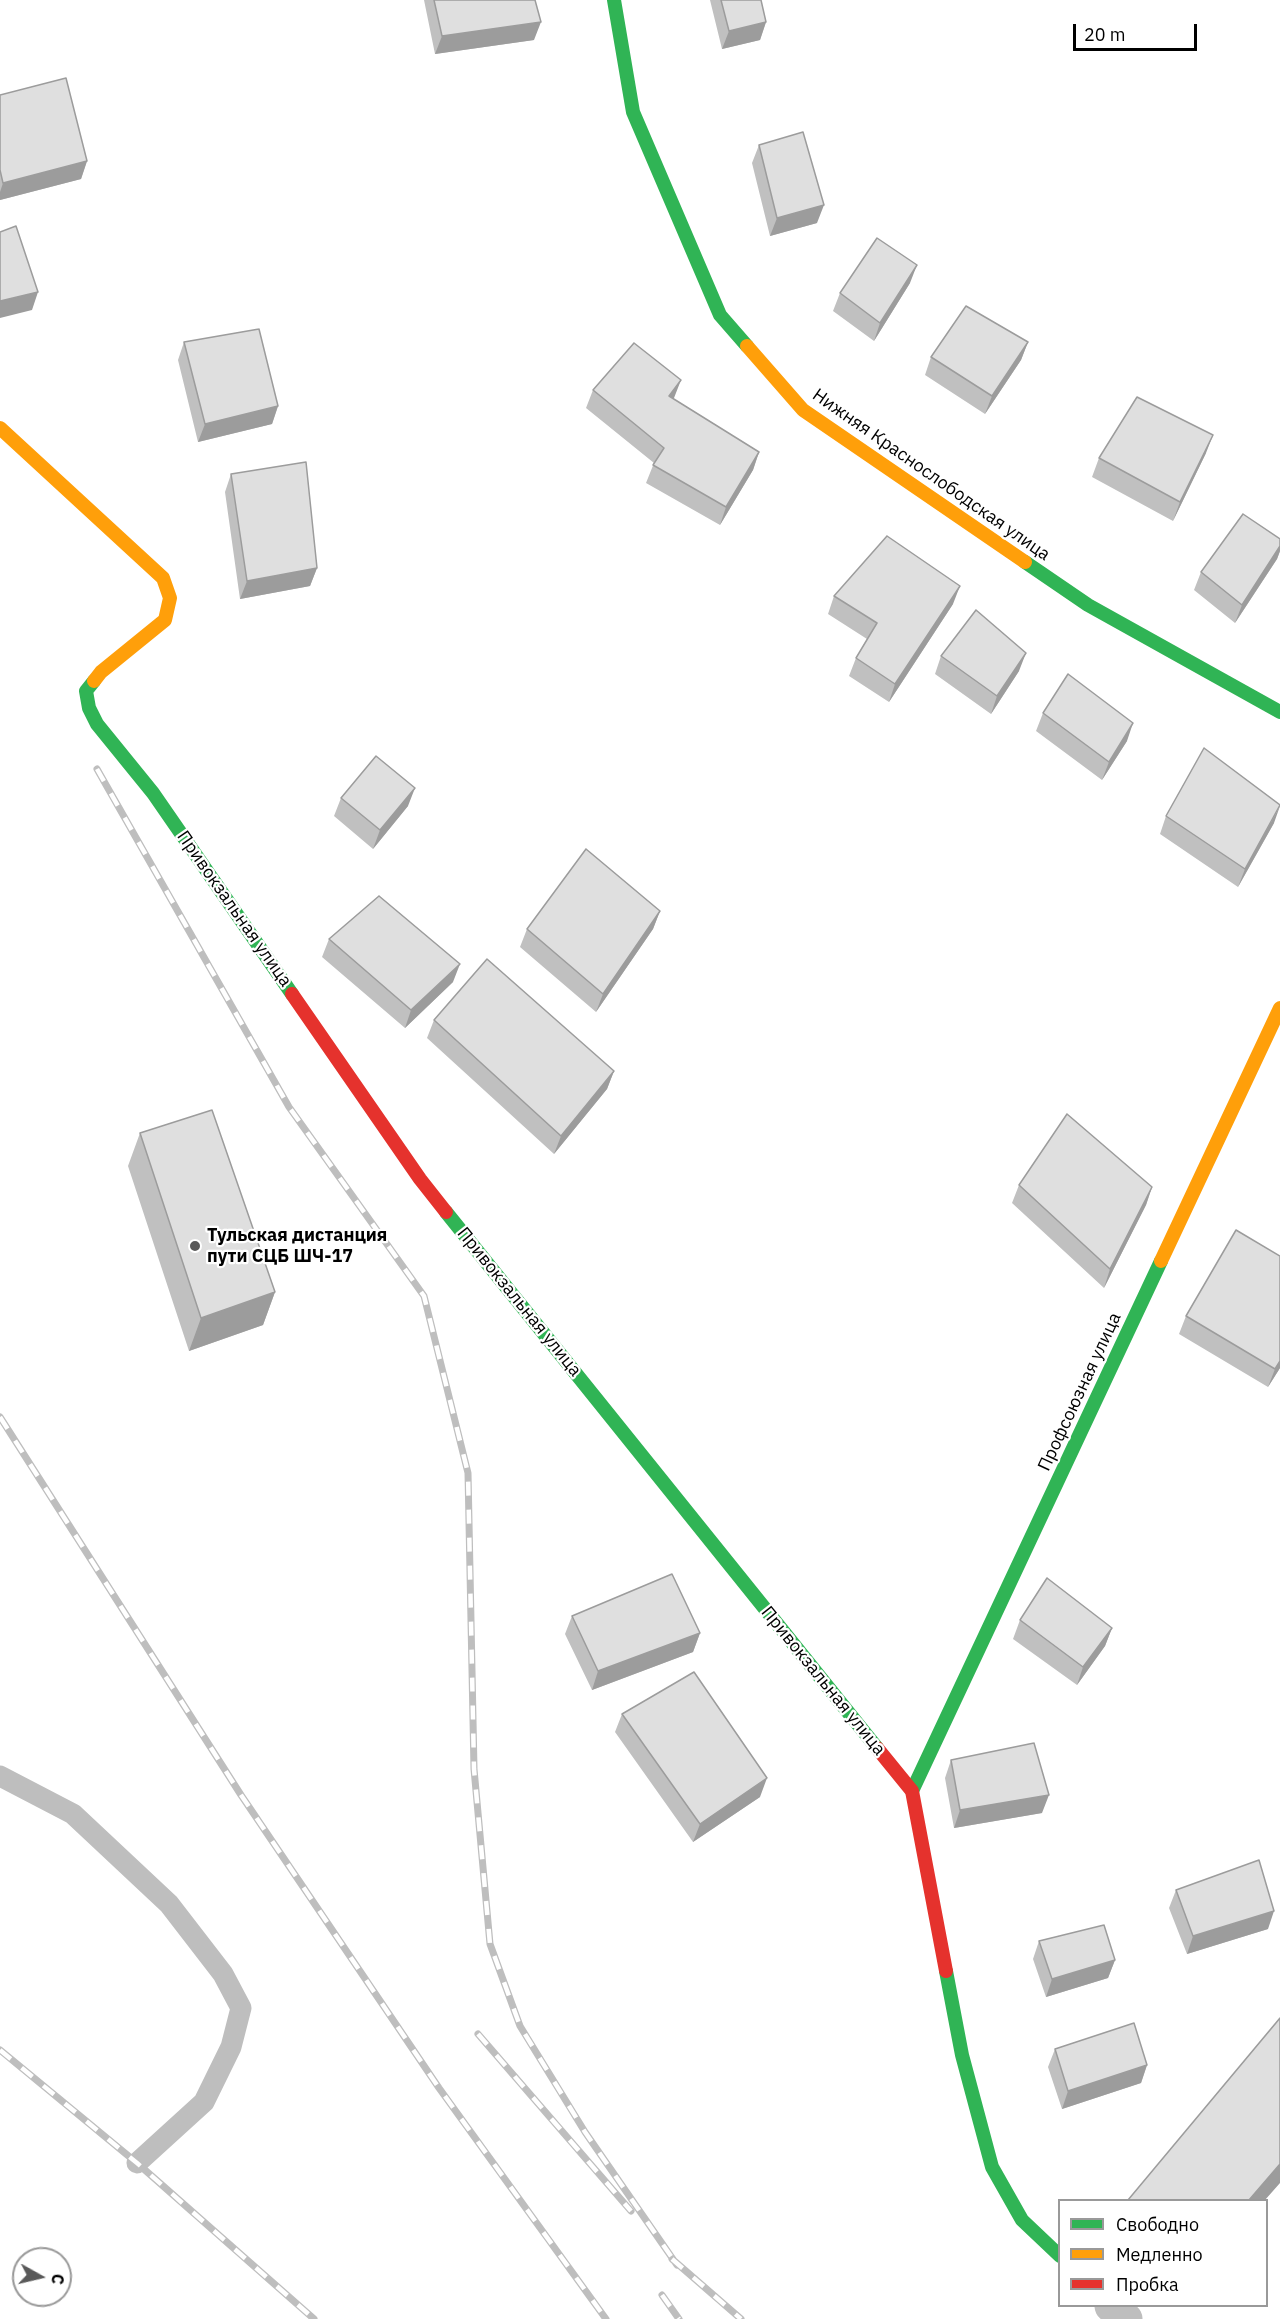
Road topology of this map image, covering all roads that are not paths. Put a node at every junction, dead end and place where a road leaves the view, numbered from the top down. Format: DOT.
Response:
graph roads {
  1 [pos="614,0"];
  2 [pos="0,428"];
  3 [pos="1280,712"];
  4 [pos="1280,1008"];
  5 [pos="0,1776"];
  6 [pos="912,1791"];
  7 [pos="137,2163"];
  8 [pos="1058,2255"];
  9 [pos="1113,2307"];
  10 [pos="1126,2319"];
  1 -- 3 [label="street, Нижняя Краснослободская улица"];
  2 -- 6 [label="street, Привокзальная улица"];
  4 -- 6 [label="street, Профсоюзная улица"];
  5 -- 7 [label="lane"];
  6 -- 8 [label="street, Привокзальная улица"];
  9 -- 10 [label="street"];
}
